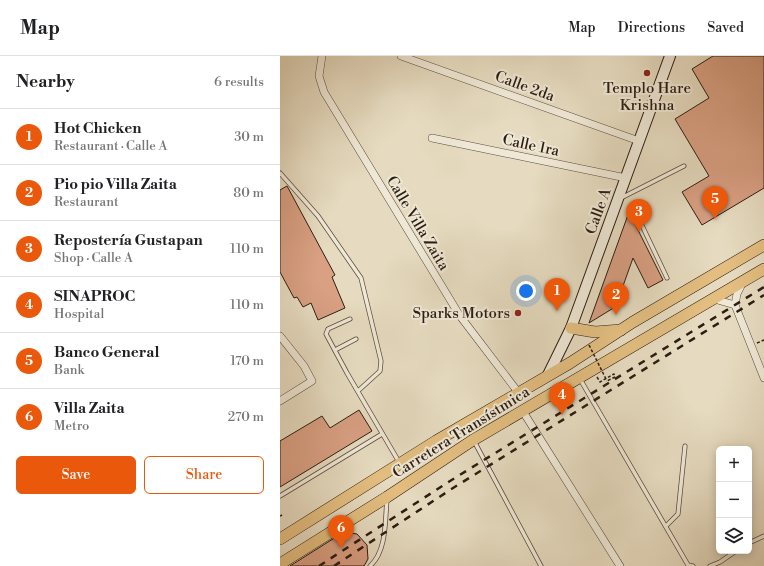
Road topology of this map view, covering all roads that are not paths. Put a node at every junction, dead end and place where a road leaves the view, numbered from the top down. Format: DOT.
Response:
graph roads {
  1 [pos="322,56"];
  2 [pos="401,56"];
  3 [pos="670,56"];
  4 [pos="432,138"];
  5 [pos="639,141"];
  6 [pos="684,166"];
  7 [pos="280,173"];
  8 [pos="626,178"];
  9 [pos="618,199"];
  10 [pos="637,215"];
  11 [pos="764,245"];
  12 [pos="762,270"];
  13 [pos="668,278"];
  14 [pos="746,280"];
  15 [pos="711,299"];
  16 [pos="735,305"];
  17 [pos="350,319"];
  18 [pos="571,328"];
  19 [pos="621,330"];
  20 [pos="280,336"];
  21 [pos="356,339"];
  22 [pos="335,350"];
  23 [pos="548,375"];
  24 [pos="579,378"];
  25 [pos="764,378"];
  26 [pos="358,391"];
  27 [pos="518,392"];
  28 [pos="280,401"];
  29 [pos="522,410"];
  30 [pos="382,434"];
  31 [pos="473,440"];
  32 [pos="685,446"];
  33 [pos="400,463"];
  34 [pos="280,496"];
  35 [pos="387,497"];
  36 [pos="666,526"];
  37 [pos="281,536"];
  38 [pos="764,536"];
  39 [pos="752,542"];
  40 [pos="732,554"];
  41 [pos="280,564"];
  42 [pos="370,566"];
  43 [pos="541,566"];
  44 [pos="620,566"];
  45 [pos="692,566"];
  46 [pos="710,566"];
  1 -- 27 [label="street, Calle Villa Zaita"];
  2 -- 5 [label="street, Calle 2da"];
  3 -- 5 [label="street, Calle A"];
  4 -- 8 [label="street, Calle 1ra"];
  5 -- 8 [label="street, Calle A"];
  6 -- 9 [label="lane"];
  7 -- 26 [label="lane"];
  8 -- 9 [label="street, Calle A"];
  9 -- 18 [label="street, Calle A"];
  10 -- 13 [label="lane"];
  11 -- 19 [label="main road, Carretera Transístmica"];
  12 -- 14 [label="main road, Carretera Transístmica"];
  14 -- 15 [label="main road, Carretera Transístmica"];
  14 -- 16 [label="street"];
  15 -- 16 [label="street"];
  15 -- 24 [label="main road, Carretera Transístmica"];
  16 -- 25 [label="street"];
  17 -- 22 [label="lane"];
  18 -- 19 [label="main road"];
  18 -- 23 [label="street, Calle A"];
  19 -- 23 [label="main road, Carretera Transístmica"];
  20 -- 28 [label="street"];
  21 -- 22 [label="lane"];
  22 -- 26 [label="lane"];
  23 -- 27 [label="main road, Carretera Transístmica"];
  24 -- 29 [label="main road, Carretera Transístmica"];
  24 -- 36 [label="lane"];
  26 -- 30 [label="lane"];
  27 -- 33 [label="main road, Carretera Transístmica"];
  29 -- 31 [label="main road, Carretera Transístmica"];
  29 -- 44 [label="street"];
  30 -- 33 [label="lane"];
  30 -- 34 [label="lane"];
  31 -- 35 [label="main road, Carretera Transístmica"];
  31 -- 43 [label="lane"];
  32 -- 36 [label="lane"];
  33 -- 37 [label="main road, Carretera Transístmica"];
  35 -- 41 [label="main road, Carretera Transístmica"];
  35 -- 42 [label="lane"];
  36 -- 45 [label="lane"];
  38 -- 39 [label="lane"];
  40 -- 46 [label="lane"];
}
